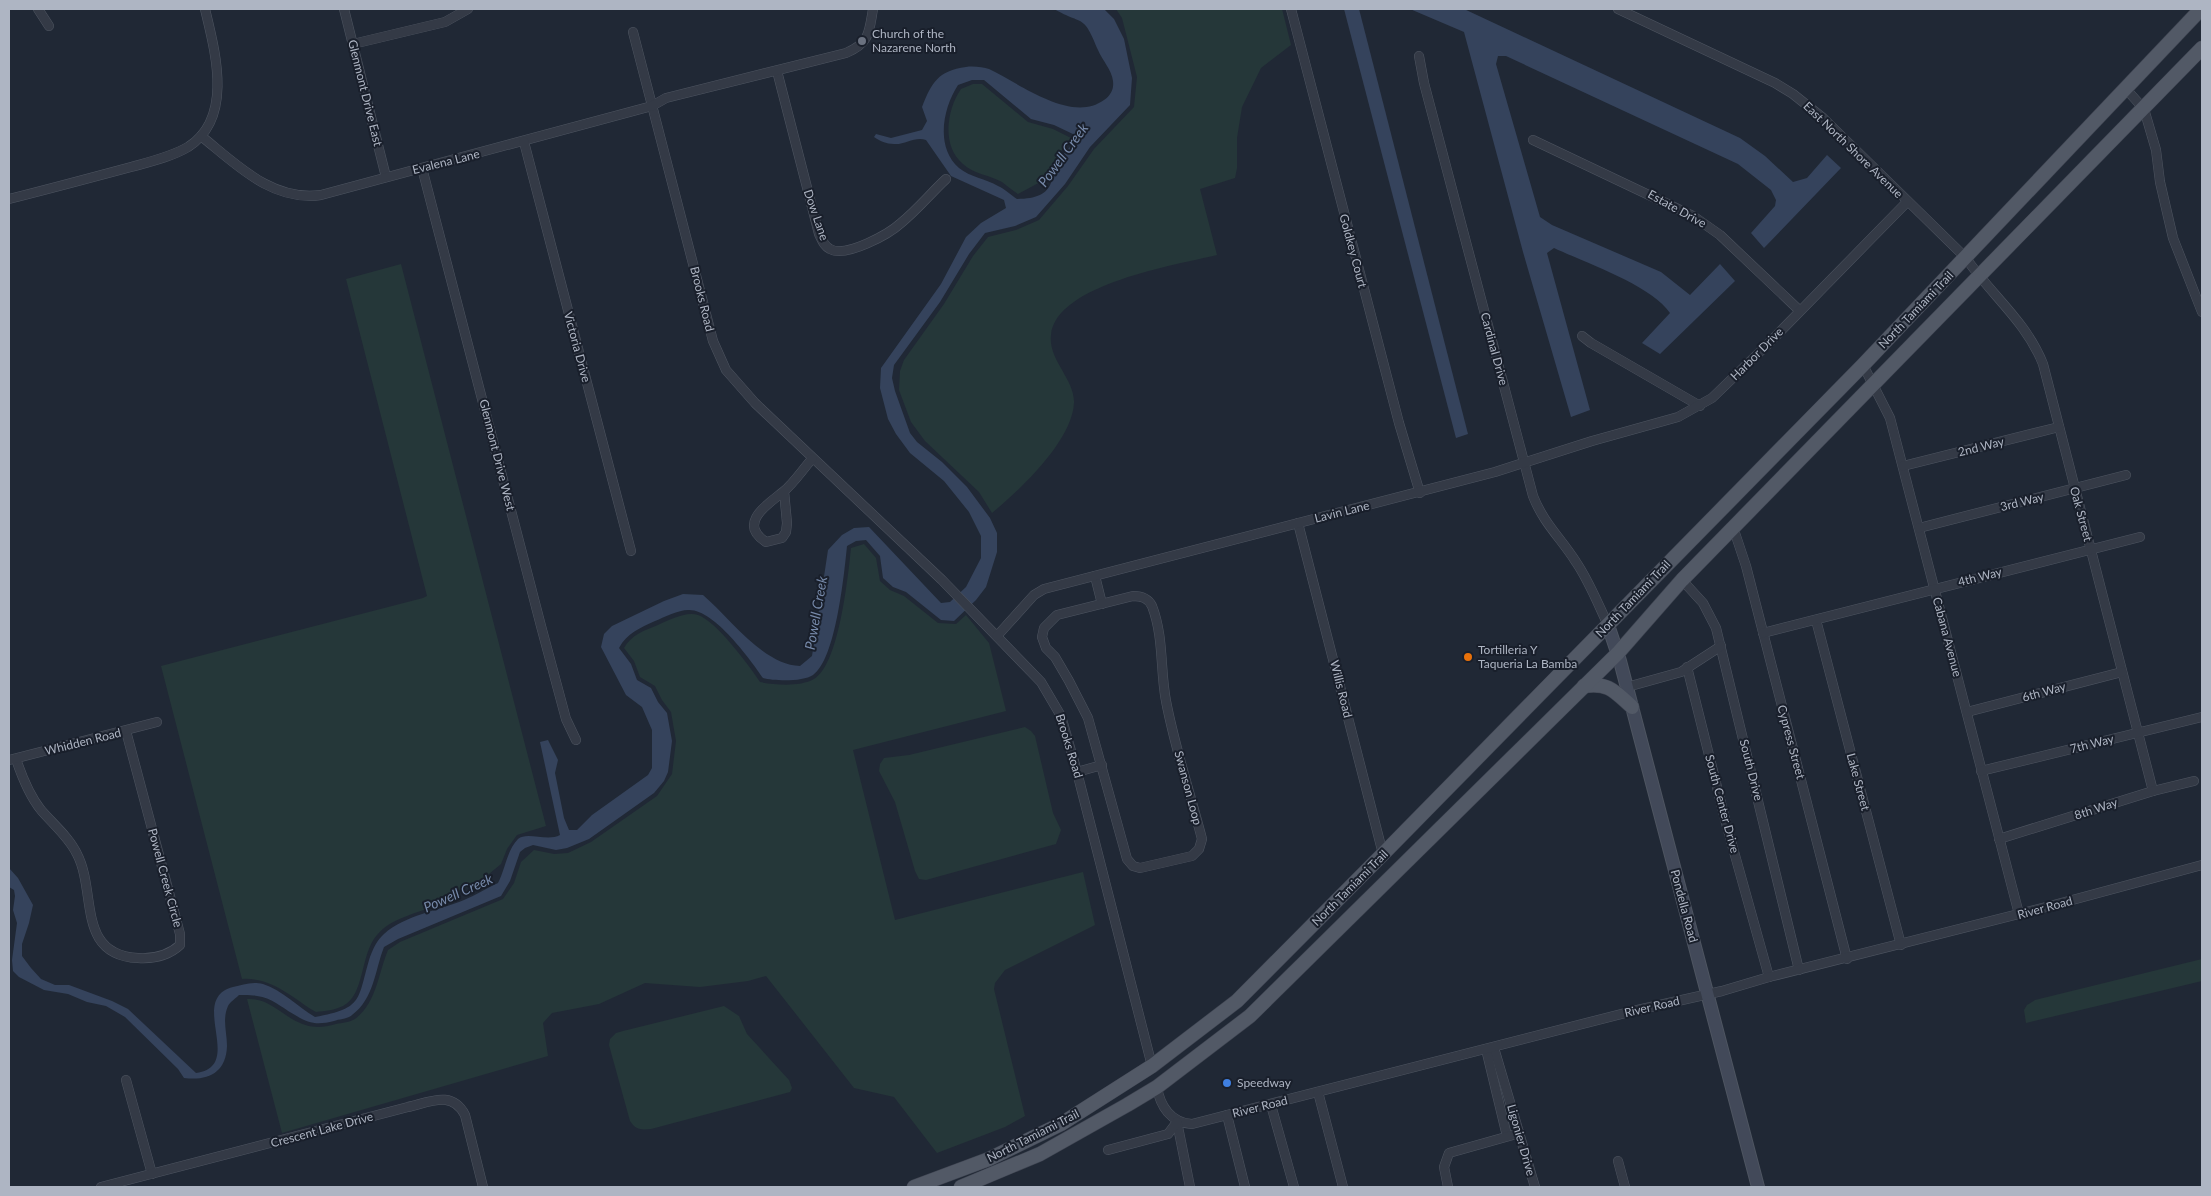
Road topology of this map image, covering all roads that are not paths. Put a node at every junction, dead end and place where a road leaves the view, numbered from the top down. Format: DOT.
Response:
graph roads {
  1 [pos="38,9"];
  2 [pos="204,9"];
  3 [pos="344,9"];
  4 [pos="468,9"];
  5 [pos="873,9"];
  6 [pos="1291,9"];
  7 [pos="1618,9"];
  8 [pos="2201,9"];
  9 [pos="49,26"];
  10 [pos="633,32"];
  11 [pos="353,44"];
  12 [pos="2202,48"];
  13 [pos="1419,56"];
  14 [pos="777,70"];
  15 [pos="2126,89"];
  16 [pos="652,106"];
  17 [pos="2144,109"];
  18 [pos="201,136"];
  19 [pos="1533,140"];
  20 [pos="524,142"];
  21 [pos="422,168"];
  22 [pos="386,177"];
  23 [pos="946,179"];
  24 [pos="9,199"];
  25 [pos="1907,202"];
  26 [pos="1966,258"];
  27 [pos="1979,278"];
  28 [pos="1800,310"];
  29 [pos="2202,312"];
  30 [pos="1582,336"];
  31 [pos="1863,365"];
  32 [pos="1873,382"];
  33 [pos="1700,406"];
  34 [pos="2059,428"];
  35 [pos="812,459"];
  36 [pos="1524,464"];
  37 [pos="1903,466"];
  38 [pos="2126,475"];
  39 [pos="2074,487"];
  40 [pos="784,491"];
  41 [pos="1420,492"];
  42 [pos="1298,524"];
  43 [pos="1733,527"];
  44 [pos="1919,528"];
  45 [pos="2140,537"];
  46 [pos="2091,549"];
  47 [pos="631,551"];
  48 [pos="1094,576"];
  49 [pos="1682,580"];
  50 [pos="1934,589"];
  51 [pos="1102,604"];
  52 [pos="1816,620"];
  53 [pos="1608,625"];
  54 [pos="1763,634"];
  55 [pos="997,636"];
  56 [pos="1720,646"];
  57 [pos="1618,653"];
  58 [pos="1687,668"];
  59 [pos="2122,672"];
  60 [pos="1584,686"];
  61 [pos="1627,687"];
  62 [pos="1632,707"];
  63 [pos="1967,712"];
  64 [pos="2202,717"];
  65 [pos="157,722"];
  66 [pos="126,731"];
  67 [pos="2138,732"];
  68 [pos="576,740"];
  69 [pos="12,760"];
  70 [pos="1102,765"];
  71 [pos="1981,771"];
  72 [pos="1077,772"];
  73 [pos="2194,781"];
  74 [pos="2153,791"];
  75 [pos="1999,839"];
  76 [pos="1384,854"];
  77 [pos="2202,864"];
  78 [pos="1375,894"];
  79 [pos="2019,914"];
  80 [pos="1901,945"];
  81 [pos="1847,958"];
  82 [pos="1799,970"];
  83 [pos="1769,977"];
  84 [pos="1707,994"];
  85 [pos="1183,1043"];
  86 [pos="1490,1048"];
  87 [pos="1152,1066"];
  88 [pos="126,1080"];
  89 [pos="1157,1086"];
  90 [pos="1318,1092"];
  91 [pos="1508,1092"];
  92 [pos="1496,1096"];
  93 [pos="1271,1105"];
  94 [pos="1127,1106"];
  95 [pos="1227,1115"];
  96 [pos="1177,1122"];
  97 [pos="1520,1133"];
  98 [pos="1507,1136"];
  99 [pos="1108,1150"];
  100 [pos="1618,1161"];
  101 [pos="152,1174"];
  102 [pos="921,1186"];
  103 [pos="101,1187"];
  104 [pos="483,1187"];
  105 [pos="961,1187"];
  106 [pos="1190,1187"];
  107 [pos="1245,1187"];
  108 [pos="1294,1187"];
  109 [pos="1343,1187"];
  110 [pos="1448,1187"];
  111 [pos="1535,1187"];
  112 [pos="1625,1187"];
  113 [pos="1758,1187"];
  1 -- 9 [label="street"];
  2 -- 18 [label="street"];
  3 -- 11 [label="street, Glenmont Drive East"];
  4 -- 11 [label="street"];
  5 -- 14 [label="street, Evalena Lane"];
  6 -- 41 [label="street, Goldkey Court"];
  7 -- 25 [label="street, East North Shore Avenue"];
  8 -- 15 [label="main road, North Tamiami Trail"];
  10 -- 16 [label="street, Brooks Road"];
  11 -- 22 [label="street, Glenmont Drive East"];
  12 -- 17 [label="main road, North Tamiami Trail"];
  13 -- 36 [label="street, Cardinal Drive"];
  14 -- 16 [label="street, Evalena Lane"];
  14 -- 23 [label="street, Dow Lane"];
  15 -- 17 [label="street"];
  15 -- 26 [label="main road, North Tamiami Trail"];
  16 -- 20 [label="street, Evalena Lane"];
  16 -- 35 [label="street, Brooks Road"];
  17 -- 27 [label="main road, North Tamiami Trail"];
  17 -- 29 [label="street"];
  18 -- 22 [label="street, Evalena Lane"];
  18 -- 24 [label="street"];
  19 -- 28 [label="street, Estate Drive"];
  20 -- 21 [label="street, Evalena Lane"];
  20 -- 47 [label="street, Victoria Drive"];
  21 -- 22 [label="street, Evalena Lane"];
  21 -- 68 [label="street, Glenmont Drive West"];
  25 -- 26 [label="street, East North Shore Avenue"];
  25 -- 28 [label="street, Harbor Drive"];
  26 -- 27 [label="street, Oak Street"];
  26 -- 31 [label="main road, North Tamiami Trail"];
  27 -- 32 [label="main road, North Tamiami Trail"];
  27 -- 34 [label="street, Oak Street"];
  28 -- 33 [label="street, Harbor Drive"];
  30 -- 33 [label="street"];
  31 -- 32 [label="street, Cabana Avenue"];
  31 -- 53 [label="main road, North Tamiami Trail"];
  32 -- 37 [label="street, Cabana Avenue"];
  32 -- 43 [label="main road, North Tamiami Trail"];
  33 -- 36 [label="street, Lavin Lane"];
  34 -- 37 [label="street, 2nd Way"];
  34 -- 39 [label="street, Oak Street"];
  35 -- 40 [label="street"];
  35 -- 55 [label="street, Brooks Road"];
  36 -- 41 [label="street, Lavin Lane"];
  36 -- 53 [label="street, Cardinal Drive"];
  37 -- 44 [label="street, Cabana Avenue"];
  38 -- 39 [label="street, 3rd Way"];
  39 -- 44 [label="street, 3rd Way"];
  39 -- 46 [label="street, Oak Street"];
  40 -- 40 [label="street"];
  41 -- 42 [label="street, Lavin Lane"];
  42 -- 48 [label="street, Lavin Lane"];
  42 -- 76 [label="street, Willis Road"];
  43 -- 49 [label="main road, North Tamiami Trail"];
  43 -- 54 [label="street, Cypress Street"];
  44 -- 50 [label="street, Cabana Avenue"];
  45 -- 46 [label="street, 4th Way"];
  46 -- 50 [label="street, 4th Way"];
  46 -- 59 [label="street, Oak Street"];
  48 -- 51 [label="street"];
  48 -- 55 [label="street, Lavin Lane"];
  49 -- 56 [label="street, South Drive"];
  49 -- 57 [label="main road, North Tamiami Trail"];
  50 -- 52 [label="street, 4th Way"];
  50 -- 63 [label="street, Cabana Avenue"];
  51 -- 70 [label="street, Swanson Loop"];
  51 -- 70 [label="street, Swanson Loop"];
  52 -- 54 [label="street, 4th Way"];
  52 -- 80 [label="street, Lake Street"];
  53 -- 57 [label="main road, Pondella Road"];
  53 -- 76 [label="main road, North Tamiami Trail"];
  54 -- 81 [label="street, Cypress Street"];
  55 -- 72 [label="street, Brooks Road"];
  56 -- 58 [label="street"];
  56 -- 82 [label="street, South Drive"];
  57 -- 60 [label="main road, North Tamiami Trail"];
  57 -- 61 [label="main road, Pondella Road"];
  58 -- 61 [label="street"];
  58 -- 83 [label="street, South Center Drive"];
  59 -- 63 [label="street, 6th Way"];
  59 -- 67 [label="street, Oak Street"];
  60 -- 62 [label="main road"];
  60 -- 78 [label="main road, North Tamiami Trail"];
  61 -- 62 [label="main road, Pondella Road"];
  62 -- 84 [label="main road, Pondella Road"];
  63 -- 71 [label="street, Cabana Avenue"];
  64 -- 67 [label="street, 7th Way"];
  65 -- 66 [label="street, Whidden Road"];
  66 -- 69 [label="street, Whidden Road"];
  66 -- 69 [label="street, Powell Creek Circle"];
  67 -- 71 [label="street, 7th Way"];
  67 -- 74 [label="street, Oak Street"];
  70 -- 72 [label="street"];
  71 -- 75 [label="street, Cabana Avenue"];
  72 -- 87 [label="street, Brooks Road"];
  73 -- 74 [label="street, 8th Way"];
  74 -- 75 [label="street, 8th Way"];
  75 -- 79 [label="street, Cabana Avenue"];
  76 -- 78 [label="main road"];
  76 -- 85 [label="main road, North Tamiami Trail"];
  77 -- 79 [label="street, River Road"];
  78 -- 89 [label="main road, North Tamiami Trail"];
  79 -- 80 [label="street, River Road"];
  80 -- 81 [label="street, River Road"];
  81 -- 82 [label="street, River Road"];
  82 -- 83 [label="street, River Road"];
  83 -- 84 [label="street, River Road"];
  84 -- 86 [label="street, River Road"];
  84 -- 113 [label="main road, Pondella Road"];
  85 -- 87 [label="main road, North Tamiami Trail"];
  85 -- 89 [label="main road"];
  86 -- 90 [label="street, River Road"];
  86 -- 91 [label="street, Ligonier Drive"];
  86 -- 92 [label="street, Ligonier Drive"];
  87 -- 94 [label="main road"];
  87 -- 102 [label="main road, North Tamiami Trail"];
  88 -- 101 [label="street"];
  89 -- 94 [label="main road, North Tamiami Trail"];
  89 -- 96 [label="street"];
  90 -- 93 [label="street, River Road"];
  90 -- 109 [label="street"];
  91 -- 92 [label="street, Ligonier Drive"];
  91 -- 97 [label="street, Ligonier Drive"];
  92 -- 98 [label="street, Ligonier Drive"];
  93 -- 95 [label="street, River Road"];
  93 -- 108 [label="street"];
  94 -- 105 [label="main road, North Tamiami Trail"];
  95 -- 96 [label="street, River Road"];
  95 -- 107 [label="street"];
  96 -- 99 [label="street"];
  96 -- 106 [label="street"];
  97 -- 98 [label="street"];
  97 -- 111 [label="street, Ligonier Drive"];
  98 -- 110 [label="street"];
  100 -- 112 [label="street"];
  101 -- 103 [label="street, Crescent Lake Drive"];
  101 -- 104 [label="street, Crescent Lake Drive"];
}
